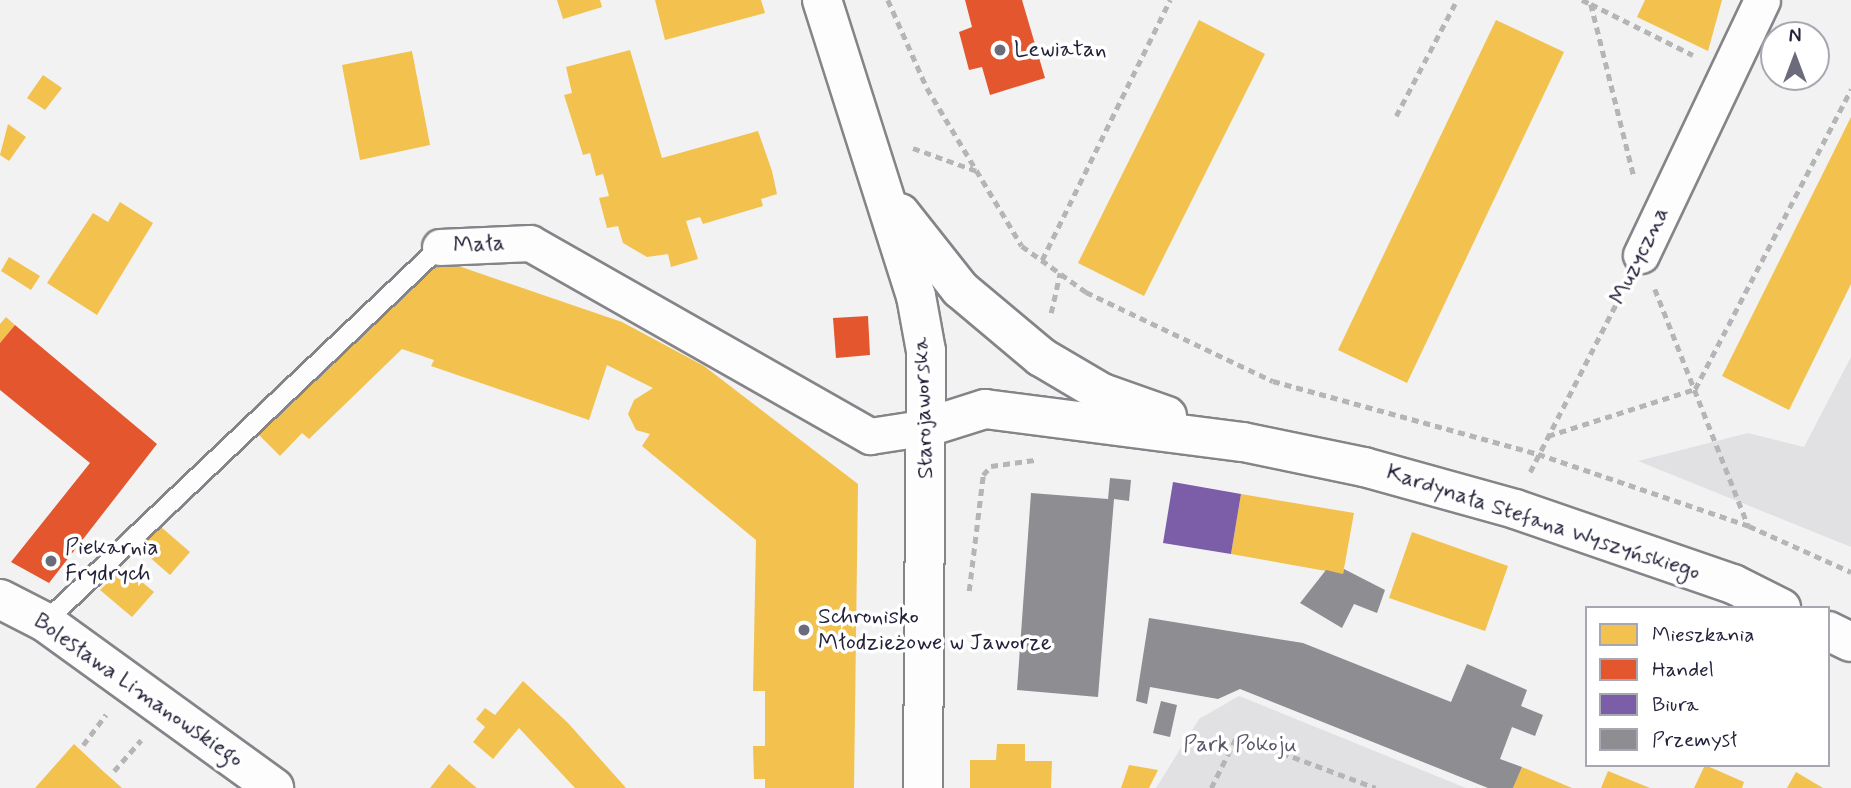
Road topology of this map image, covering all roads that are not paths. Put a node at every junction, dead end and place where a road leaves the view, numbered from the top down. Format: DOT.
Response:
graph roads {
  1 [pos="822,0"];
  2 [pos="1762,0"];
  3 [pos="883,188"];
  4 [pos="440,247"];
  5 [pos="1641,255"];
  6 [pos="928,427"];
  7 [pos="1243,442"];
  8 [pos="0,599"];
  9 [pos="1778,606"];
  10 [pos="45,622"];
  11 [pos="1830,632"];
  12 [pos="1851,642"];
  13 [pos="274,788"];
  14 [pos="923,788"];
  1 -- 3 [label="street, Starojaworska"];
  2 -- 5 [label="street, Muzyczna"];
  3 -- 6 [label="street, Starojaworska"];
  3 -- 7 [label="street"];
  4 -- 6 [label="street, Mała"];
  4 -- 10 [label="lane, Mała"];
  6 -- 7 [label="street, Kardynała Stefana Wyszyńskiego"];
  6 -- 14 [label="street, Starojaworska"];
  7 -- 9 [label="street, Kardynała Stefana Wyszyńskiego"];
  8 -- 10 [label="street, Bolesława Limanowskiego"];
  10 -- 13 [label="street, Bolesława Limanowskiego"];
  11 -- 12 [label="street"];
}
